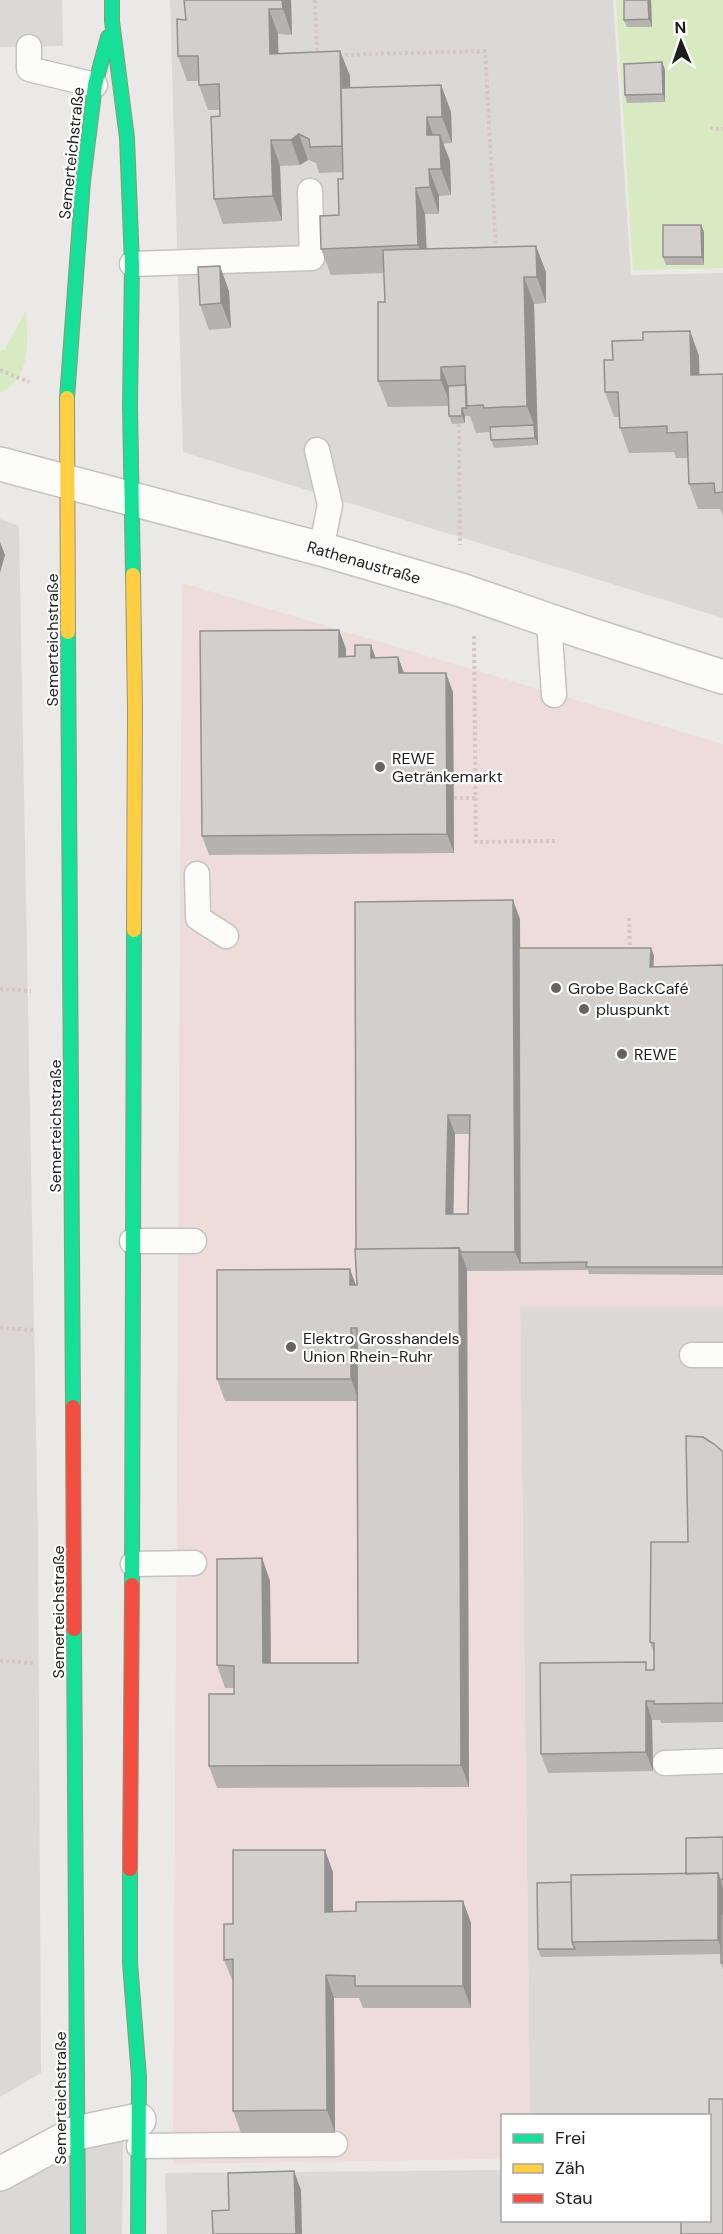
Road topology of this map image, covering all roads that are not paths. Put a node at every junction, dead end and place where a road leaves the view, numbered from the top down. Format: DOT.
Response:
graph roads {
  1 [pos="112,0"];
  2 [pos="112,21"];
  3 [pos="29,47"];
  4 [pos="95,85"];
  5 [pos="310,191"];
  6 [pos="132,264"];
  7 [pos="317,450"];
  8 [pos="0,464"];
  9 [pos="67,482"];
  10 [pos="132,500"];
  11 [pos="321,549"];
  12 [pos="549,621"];
  13 [pos="723,677"];
  14 [pos="554,695"];
  15 [pos="197,874"];
  16 [pos="226,936"];
  17 [pos="132,1241"];
  18 [pos="194,1241"];
  19 [pos="692,1355"];
  20 [pos="723,1355"];
  21 [pos="194,1563"];
  22 [pos="133,1564"];
  23 [pos="723,1761"];
  24 [pos="665,1763"];
  25 [pos="76,2133"];
  26 [pos="139,2133"];
  27 [pos="335,2144"];
  28 [pos="0,2174"];
  29 [pos="78,2234"];
  30 [pos="138,2234"];
  1 -- 2 [label="main road, Semerteichstraße"];
  2 -- 4 [label="main road, Semerteichstraße"];
  2 -- 6 [label="main road, Semerteichstraße"];
  3 -- 4 [label="lane"];
  4 -- 9 [label="main road, Semerteichstraße"];
  5 -- 6 [label="lane"];
  6 -- 10 [label="main road, Semerteichstraße"];
  7 -- 11 [label="lane"];
  8 -- 9 [label="street, Rathenaustraße"];
  9 -- 10 [label="street, Rathenaustraße"];
  9 -- 25 [label="main road, Semerteichstraße"];
  10 -- 11 [label="street, Rathenaustraße"];
  10 -- 17 [label="main road, Semerteichstraße"];
  11 -- 12 [label="street, Rathenaustraße"];
  12 -- 13 [label="street, Rathenaustraße"];
  12 -- 14 [label="lane"];
  15 -- 16 [label="lane"];
  17 -- 18 [label="lane"];
  17 -- 22 [label="main road, Semerteichstraße"];
  19 -- 20 [label="lane"];
  21 -- 22 [label="lane"];
  22 -- 26 [label="main road, Semerteichstraße"];
  23 -- 24 [label="lane"];
  25 -- 26 [label="street"];
  25 -- 28 [label="street"];
  25 -- 29 [label="main road, Semerteichstraße"];
  26 -- 27 [label="lane"];
  26 -- 30 [label="main road, Semerteichstraße"];
}
